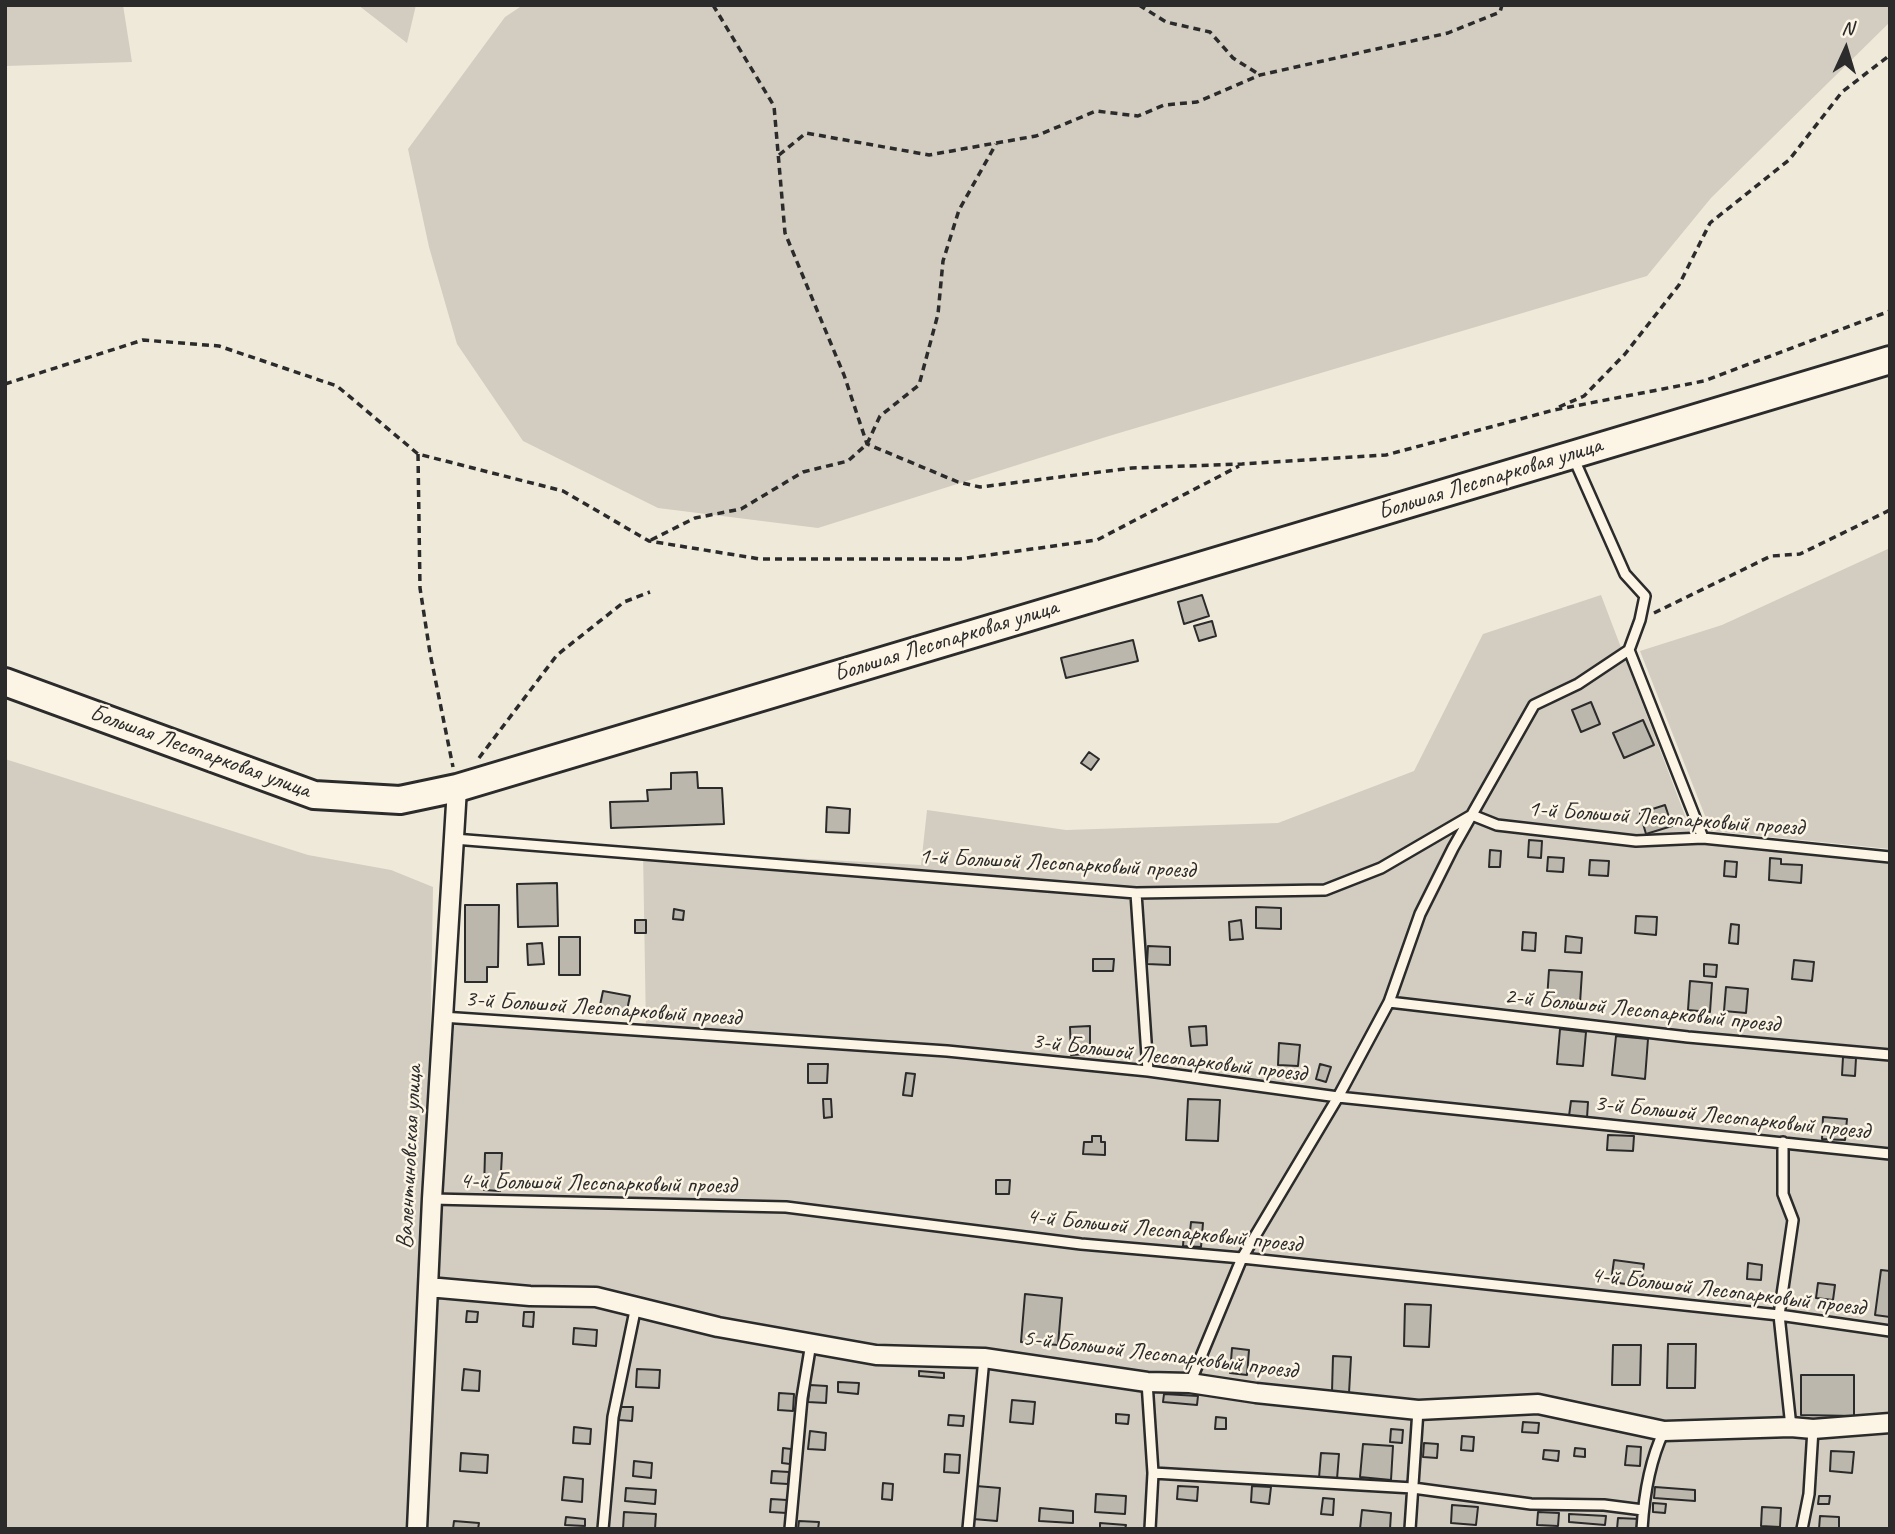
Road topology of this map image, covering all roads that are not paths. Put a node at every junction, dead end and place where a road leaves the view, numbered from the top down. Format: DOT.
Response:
graph roads {
  1 [pos="1890,360"];
  2 [pos="1572,454"];
  3 [pos="1629,650"];
  4 [pos="5,682"];
  5 [pos="457,788"];
  6 [pos="1472,815"];
  7 [pos="1703,838"];
  8 [pos="454,839"];
  9 [pos="1890,857"];
  10 [pos="1136,893"];
  11 [pos="1390,1002"];
  12 [pos="442,1017"];
  13 [pos="1890,1055"];
  14 [pos="1149,1071"];
  15 [pos="1338,1097"];
  16 [pos="1783,1142"];
  17 [pos="1890,1154"];
  18 [pos="432,1199"];
  19 [pos="1242,1258"];
  20 [pos="428,1287"];
  21 [pos="636,1306"];
  22 [pos="1779,1315"];
  23 [pos="1890,1331"];
  24 [pos="811,1343"];
  25 [pos="984,1358"];
  26 [pos="1147,1382"];
  27 [pos="1191,1384"];
  28 [pos="1418,1410"];
  29 [pos="1890,1423"];
  30 [pos="1791,1427"];
  31 [pos="1813,1429"];
  32 [pos="1664,1431"];
  33 [pos="1153,1473"];
  34 [pos="1413,1488"];
  35 [pos="1643,1510"];
  36 [pos="417,1529"];
  37 [pos="603,1529"];
  38 [pos="790,1529"];
  39 [pos="968,1529"];
  40 [pos="1150,1529"];
  41 [pos="1410,1529"];
  42 [pos="1642,1529"];
  43 [pos="1802,1529"];
  1 -- 2 [label="main road, Большая Лесопарковая улица"];
  2 -- 3 [label="lane"];
  2 -- 5 [label="main road, Большая Лесопарковая улица"];
  3 -- 6 [label="lane"];
  3 -- 7 [label="lane"];
  4 -- 5 [label="main road, Большая Лесопарковая улица"];
  5 -- 8 [label="street, Валентиновская улица"];
  6 -- 7 [label="lane, 1-й Большой Лесопарковый проезд"];
  6 -- 10 [label="lane, 1-й Большой Лесопарковый проезд"];
  6 -- 11 [label="lane"];
  7 -- 9 [label="lane, 1-й Большой Лесопарковый проезд"];
  8 -- 10 [label="lane, 1-й Большой Лесопарковый проезд"];
  8 -- 12 [label="street, Валентиновская улица"];
  10 -- 14 [label="lane"];
  11 -- 13 [label="lane, 2-й Большой Лесопарковый проезд"];
  11 -- 15 [label="lane"];
  12 -- 14 [label="lane, 3-й Большой Лесопарковый проезд"];
  12 -- 18 [label="street, Валентиновская улица"];
  14 -- 15 [label="lane, 3-й Большой Лесопарковый проезд"];
  15 -- 16 [label="lane, 3-й Большой Лесопарковый проезд"];
  15 -- 19 [label="lane"];
  16 -- 17 [label="lane, 3-й Большой Лесопарковый проезд"];
  16 -- 22 [label="lane"];
  18 -- 19 [label="lane, 4-й Большой Лесопарковый проезд"];
  18 -- 20 [label="street, Валентиновская улица"];
  19 -- 22 [label="lane, 4-й Большой Лесопарковый проезд"];
  19 -- 27 [label="lane"];
  20 -- 21 [label="street, 5-й Большой Лесопарковый проезд"];
  20 -- 36 [label="street, Валентиновская улица"];
  21 -- 24 [label="street, 5-й Большой Лесопарковый проезд"];
  21 -- 37 [label="lane"];
  22 -- 23 [label="lane, 4-й Большой Лесопарковый проезд"];
  22 -- 30 [label="lane"];
  24 -- 25 [label="street, 5-й Большой Лесопарковый проезд"];
  24 -- 38 [label="lane"];
  25 -- 26 [label="street, 5-й Большой Лесопарковый проезд"];
  25 -- 39 [label="lane"];
  26 -- 27 [label="street, 5-й Большой Лесопарковый проезд"];
  26 -- 33 [label="lane"];
  27 -- 28 [label="street, 5-й Большой Лесопарковый проезд"];
  28 -- 32 [label="street, 5-й Большой Лесопарковый проезд"];
  28 -- 34 [label="lane"];
  29 -- 31 [label="street, 5-й Большой Лесопарковый проезд"];
  30 -- 31 [label="street, 5-й Большой Лесопарковый проезд"];
  30 -- 32 [label="street, 5-й Большой Лесопарковый проезд"];
  31 -- 43 [label="lane"];
  32 -- 35 [label="lane"];
  33 -- 34 [label="lane"];
  33 -- 40 [label="lane"];
  34 -- 35 [label="lane"];
  34 -- 41 [label="lane"];
  35 -- 42 [label="lane"];
}
